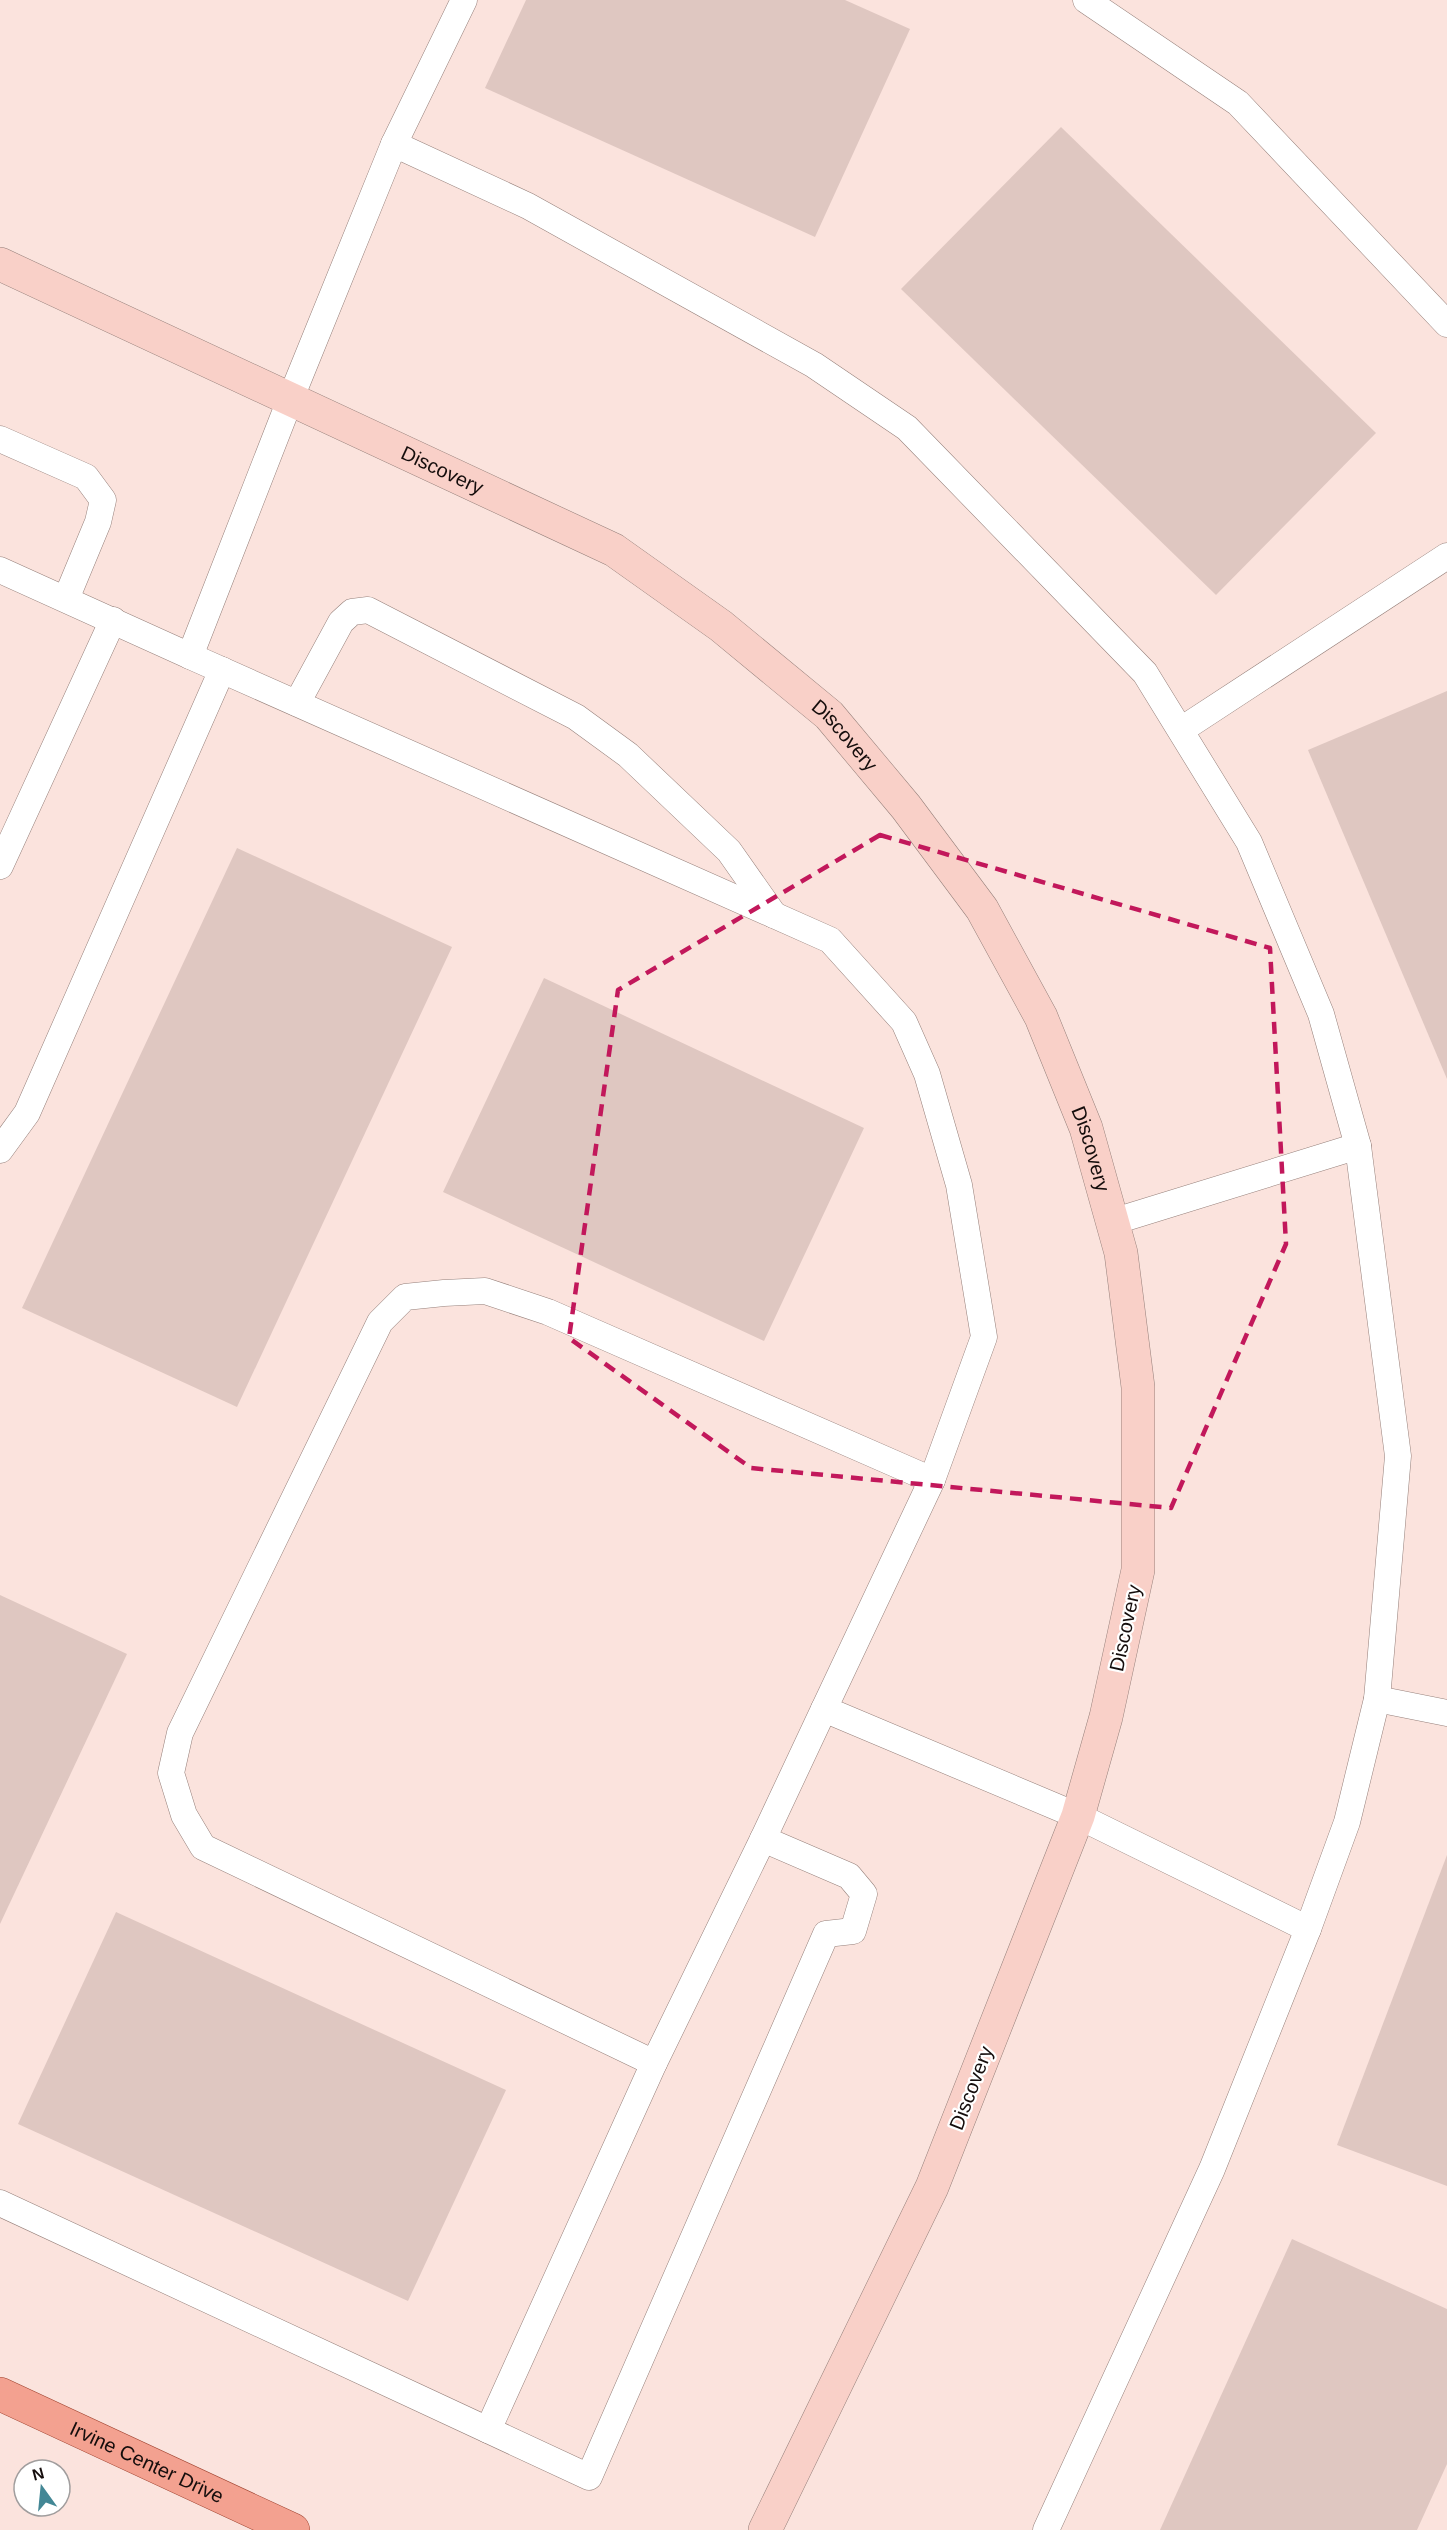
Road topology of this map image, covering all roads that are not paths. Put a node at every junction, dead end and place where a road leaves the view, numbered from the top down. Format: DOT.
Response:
graph roads {
  1 [pos="464,0"];
  2 [pos="1086,0"];
  3 [pos="394,144"];
  4 [pos="0,264"];
  5 [pos="1447,324"];
  6 [pos="290,400"];
  7 [pos="0,439"];
  8 [pos="1447,556"];
  9 [pos="0,570"];
  10 [pos="66,599"];
  11 [pos="113,620"];
  12 [pos="190,656"];
  13 [pos="222,670"];
  14 [pos="297,703"];
  15 [pos="1181,730"];
  16 [pos="0,866"];
  17 [pos="774,915"];
  18 [pos="1358,1146"];
  19 [pos="0,1150"];
  20 [pos="1112,1222"];
  21 [pos="932,1480"];
  22 [pos="1377,1699"];
  23 [pos="824,1709"];
  24 [pos="1447,1713"];
  25 [pos="1078,1816"];
  26 [pos="763,1839"];
  27 [pos="1308,1929"];
  28 [pos="654,2063"];
  29 [pos="0,2203"];
  30 [pos="0,2394"];
  31 [pos="488,2430"];
  32 [pos="293,2530"];
  33 [pos="765,2530"];
  34 [pos="1046,2530"];
  1 -- 3 [label="lane"];
  2 -- 5 [label="lane"];
  3 -- 6 [label="lane"];
  3 -- 15 [label="lane"];
  4 -- 6 [label="street, Discovery"];
  6 -- 12 [label="lane"];
  6 -- 20 [label="street, Discovery"];
  7 -- 10 [label="lane"];
  8 -- 15 [label="lane"];
  9 -- 10 [label="lane"];
  10 -- 11 [label="lane"];
  11 -- 12 [label="lane"];
  11 -- 16 [label="lane"];
  12 -- 13 [label="lane"];
  13 -- 14 [label="lane"];
  13 -- 19 [label="lane"];
  14 -- 17 [label="lane"];
  14 -- 17 [label="lane"];
  15 -- 18 [label="lane"];
  17 -- 21 [label="lane"];
  18 -- 20 [label="lane"];
  18 -- 22 [label="lane"];
  20 -- 25 [label="street, Discovery"];
  21 -- 23 [label="lane"];
  21 -- 28 [label="lane"];
  22 -- 24 [label="lane"];
  22 -- 27 [label="lane"];
  23 -- 25 [label="lane"];
  23 -- 26 [label="lane"];
  25 -- 27 [label="lane"];
  25 -- 33 [label="street, Discovery"];
  26 -- 28 [label="lane"];
  26 -- 31 [label="lane"];
  27 -- 34 [label="lane"];
  28 -- 31 [label="lane"];
  29 -- 31 [label="lane"];
  30 -- 32 [label="main road, Irvine Center Drive"];
}
